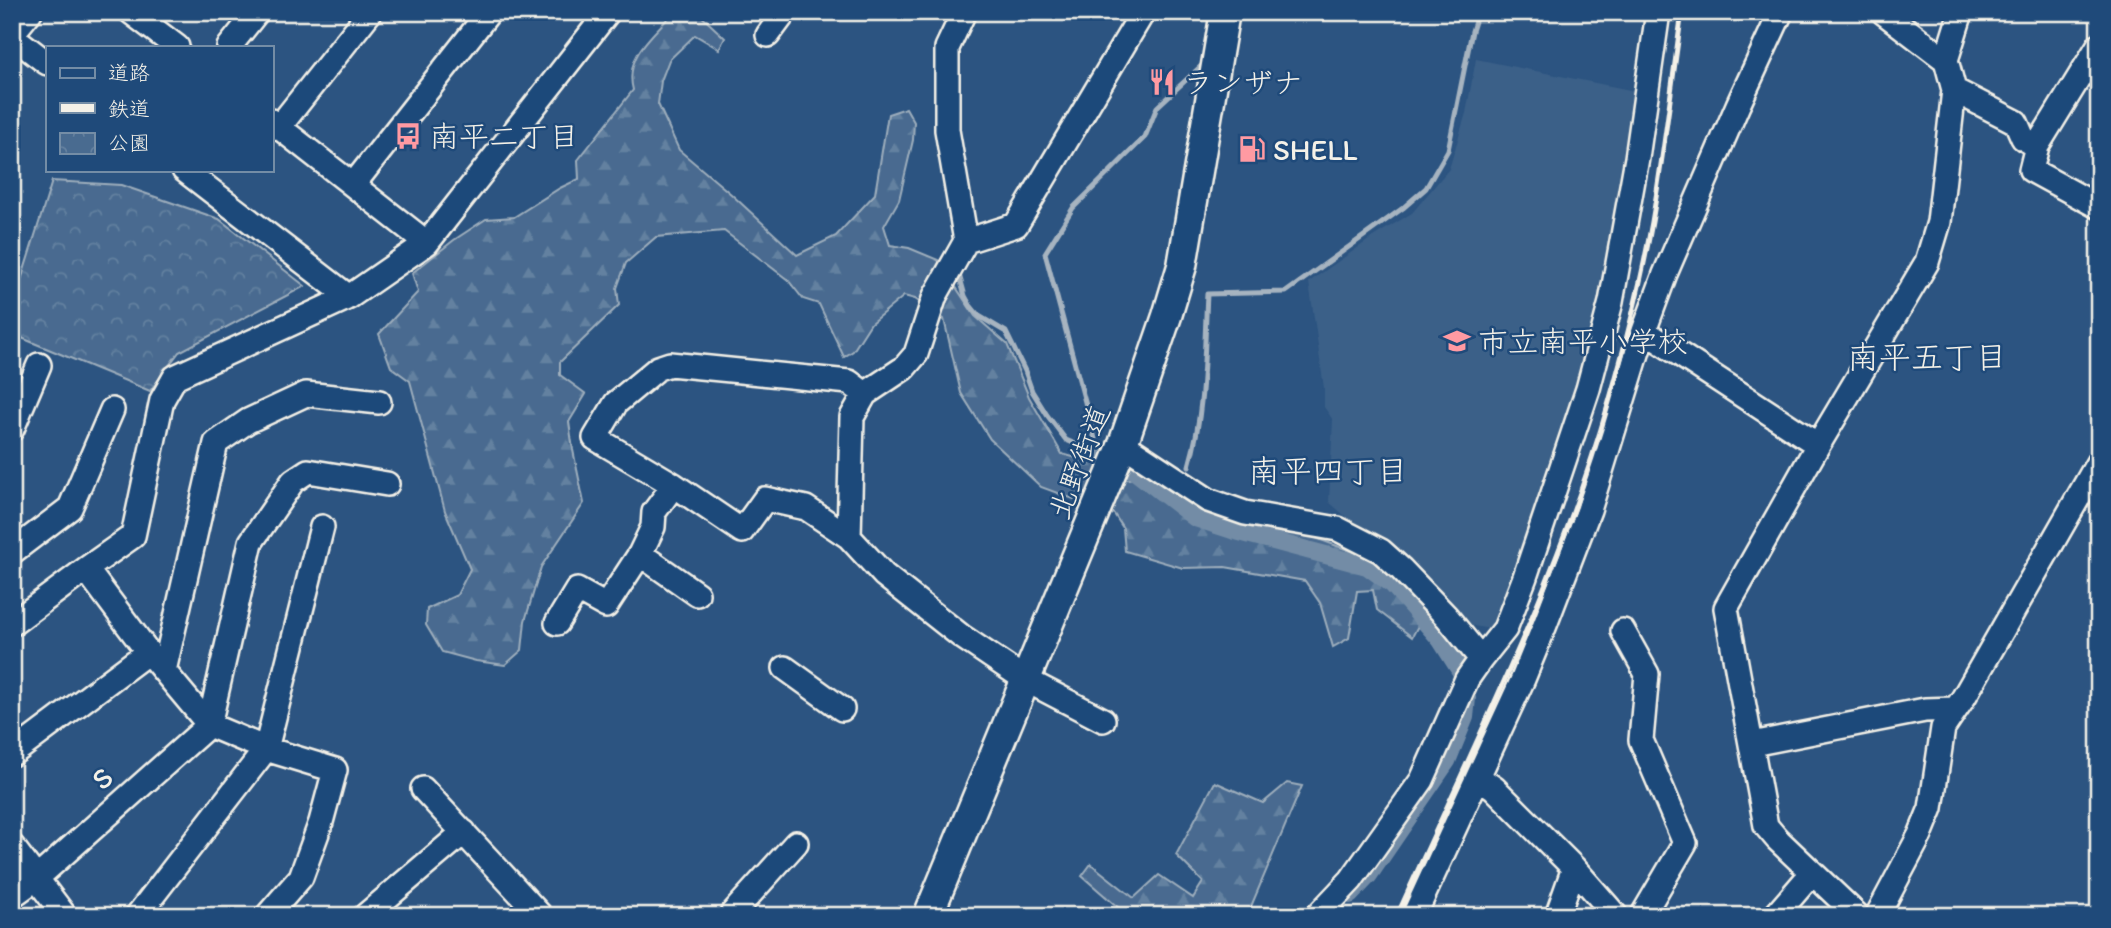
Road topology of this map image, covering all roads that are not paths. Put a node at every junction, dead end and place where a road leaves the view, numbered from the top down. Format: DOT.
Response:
graph roads {
  1 [pos="30,12"];
  2 [pos="257,12"];
  3 [pos="370,12"];
  4 [pos="489,12"];
  5 [pos="608,12"];
  6 [pos="785,12"];
  7 [pos="964,12"];
  8 [pos="1225,12"];
  9 [pos="1658,12"];
  10 [pos="1781,12"];
  11 [pos="1883,12"];
  12 [pos="1961,12"];
  13 [pos="139,14"];
  14 [pos="1134,16"];
  15 [pos="12,35"];
  16 [pos="768,35"];
  17 [pos="2099,45"];
  18 [pos="176,46"];
  19 [pos="230,46"];
  20 [pos="1946,60"];
  21 [pos="46,62"];
  22 [pos="1954,90"];
  23 [pos="275,124"];
  24 [pos="2037,146"];
  25 [pos="187,172"];
  26 [pos="353,185"];
  27 [pos="2099,207"];
  28 [pos="428,243"];
  29 [pos="959,252"];
  30 [pos="349,297"];
  31 [pos="1644,331"];
  32 [pos="39,365"];
  33 [pos="865,394"];
  34 [pos="379,402"];
  35 [pos="112,410"];
  36 [pos="12,429"];
  37 [pos="1818,445"];
  38 [pos="1118,456"];
  39 [pos="2099,461"];
  40 [pos="387,484"];
  41 [pos="674,485"];
  42 [pos="322,527"];
  43 [pos="849,537"];
  44 [pos="12,552"];
  45 [pos="640,554"];
  46 [pos="86,569"];
  47 [pos="697,594"];
  48 [pos="558,622"];
  49 [pos="12,624"];
  50 [pos="1623,631"];
  51 [pos="148,652"];
  52 [pos="1480,659"];
  53 [pos="785,668"];
  54 [pos="164,671"];
  55 [pos="1026,680"];
  56 [pos="842,709"];
  57 [pos="1956,709"];
  58 [pos="1102,720"];
  59 [pos="209,725"];
  60 [pos="1752,744"];
  61 [pos="266,748"];
  62 [pos="12,754"];
  63 [pos="1478,776"];
  64 [pos="423,789"];
  65 [pos="464,832"];
  66 [pos="796,843"];
  67 [pos="12,846"];
  68 [pos="1574,868"];
  69 [pos="1812,873"];
  70 [pos="37,878"];
  71 [pos="12,896"];
  72 [pos="537,914"];
  73 [pos="65,916"];
  74 [pos="137,916"];
  75 [pos="267,916"];
  76 [pos="365,916"];
  77 [pos="734,916"];
  78 [pos="928,916"];
  79 [pos="1317,916"];
  80 [pos="1414,916"];
  81 [pos="1558,916"];
  82 [pos="1616,916"];
  83 [pos="1642,916"];
  84 [pos="1775,916"];
  85 [pos="1858,916"];
  86 [pos="1877,916"];
  1 -- 15 [label="street"];
  2 -- 19 [label="street"];
  3 -- 23 [label="street"];
  4 -- 26 [label="street"];
  5 -- 28 [label="street"];
  6 -- 16 [label="street"];
  7 -- 29 [label="street"];
  8 -- 38 [label="main road, 北野街道"];
  9 -- 52 [label="street"];
  10 -- 31 [label="street"];
  11 -- 20 [label="street"];
  12 -- 20 [label="street"];
  13 -- 18 [label="street"];
  14 -- 29 [label="street"];
  15 -- 21 [label="street"];
  17 -- 24 [label="street"];
  20 -- 22 [label="street"];
  22 -- 24 [label="street"];
  22 -- 37 [label="street"];
  23 -- 26 [label="street"];
  24 -- 27 [label="street"];
  25 -- 30 [label="street"];
  26 -- 28 [label="street"];
  28 -- 30 [label="street"];
  29 -- 33 [label="street"];
  30 -- 46 [label="street"];
  31 -- 37 [label="street"];
  31 -- 63 [label="street"];
  32 -- 36 [label="street"];
  33 -- 41 [label="street"];
  33 -- 43 [label="street"];
  34 -- 54 [label="street"];
  35 -- 44 [label="street"];
  37 -- 60 [label="street"];
  38 -- 52 [label="street"];
  38 -- 55 [label="main road, 北野街道"];
  39 -- 57 [label="street"];
  40 -- 59 [label="street"];
  41 -- 43 [label="street"];
  41 -- 45 [label="street"];
  42 -- 61 [label="street"];
  43 -- 55 [label="street"];
  45 -- 47 [label="street"];
  45 -- 48 [label="street"];
  46 -- 49 [label="street"];
  46 -- 51 [label="street"];
  50 -- 83 [label="street"];
  51 -- 54 [label="street"];
  51 -- 62 [label="street"];
  52 -- 79 [label="street"];
  53 -- 56 [label="street"];
  54 -- 59 [label="street"];
  55 -- 58 [label="street"];
  55 -- 78 [label="main road, 北野街道"];
  57 -- 60 [label="street"];
  57 -- 86 [label="street"];
  59 -- 61 [label="street"];
  59 -- 70 [label="street, S"];
  60 -- 69 [label="street"];
  61 -- 74 [label="street"];
  61 -- 75 [label="street"];
  63 -- 68 [label="street"];
  63 -- 80 [label="street"];
  64 -- 65 [label="street"];
  65 -- 72 [label="street"];
  65 -- 76 [label="street"];
  66 -- 77 [label="street"];
  67 -- 70 [label="street"];
  68 -- 81 [label="street"];
  68 -- 82 [label="street"];
  69 -- 84 [label="street"];
  69 -- 85 [label="street"];
  70 -- 71 [label="street, S"];
  70 -- 73 [label="street"];
}
